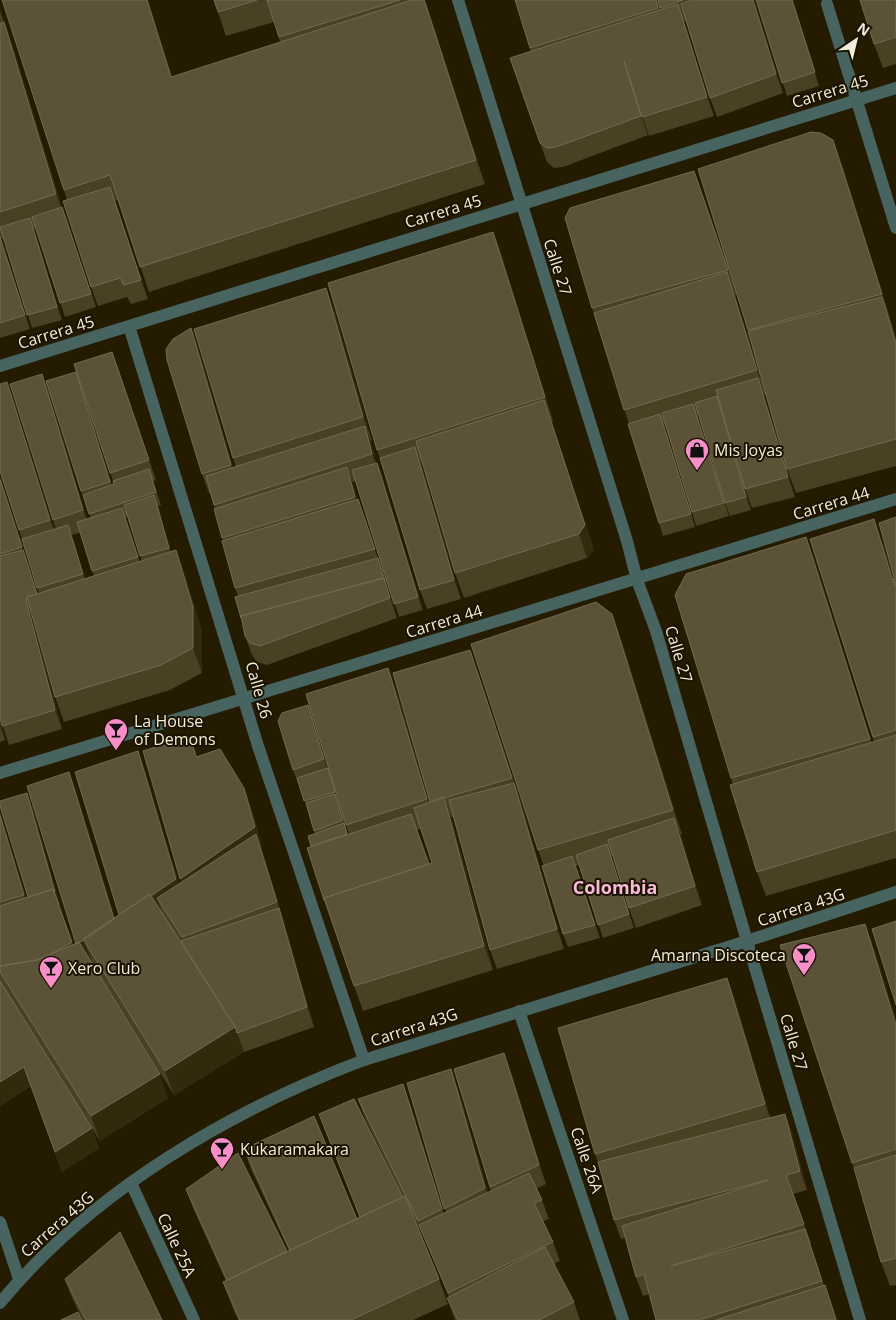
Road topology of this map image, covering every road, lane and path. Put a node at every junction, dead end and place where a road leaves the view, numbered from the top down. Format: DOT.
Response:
graph roads {
  1 [pos="458,0"];
  2 [pos="827,4"];
  3 [pos="896,88"];
  4 [pos="857,100"];
  5 [pos="521,204"];
  6 [pos="896,228"];
  7 [pos="129,326"];
  8 [pos="0,366"];
  9 [pos="896,500"];
  10 [pos="637,580"];
  11 [pos="245,699"];
  12 [pos="0,773"];
  13 [pos="896,892"];
  14 [pos="747,941"];
  15 [pos="519,1011"];
  16 [pos="364,1060"];
  17 [pos="131,1183"];
  18 [pos="0,1222"];
  19 [pos="19,1279"];
  20 [pos="0,1303"];
  21 [pos="194,1320"];
  22 [pos="623,1320"];
  23 [pos="860,1320"];
  1 -- 5 [label="street, Calle 27"];
  2 -- 4 [label="street"];
  3 -- 4 [label="street, Carrera 45"];
  4 -- 5 [label="street, Carrera 45"];
  4 -- 6 [label="street"];
  5 -- 7 [label="street, Carrera 45"];
  5 -- 10 [label="street, Calle 27"];
  7 -- 8 [label="street, Carrera 45"];
  7 -- 11 [label="street, Calle 26"];
  9 -- 10 [label="street, Carrera 44"];
  10 -- 11 [label="street, Carrera 44"];
  10 -- 14 [label="street, Calle 27"];
  11 -- 12 [label="street, Carrera 44"];
  11 -- 16 [label="street, Calle 26"];
  13 -- 14 [label="street, Carrera 43G"];
  14 -- 15 [label="street, Carrera 43G"];
  14 -- 23 [label="street, Calle 27"];
  15 -- 16 [label="street, Carrera 43G"];
  15 -- 22 [label="street, Calle 26A"];
  16 -- 17 [label="street, Carrera 43G"];
  17 -- 19 [label="street, Carrera 43G"];
  17 -- 21 [label="street, Calle 25A"];
  18 -- 19 [label="street"];
  19 -- 20 [label="street, Carrera 43G"];
}
